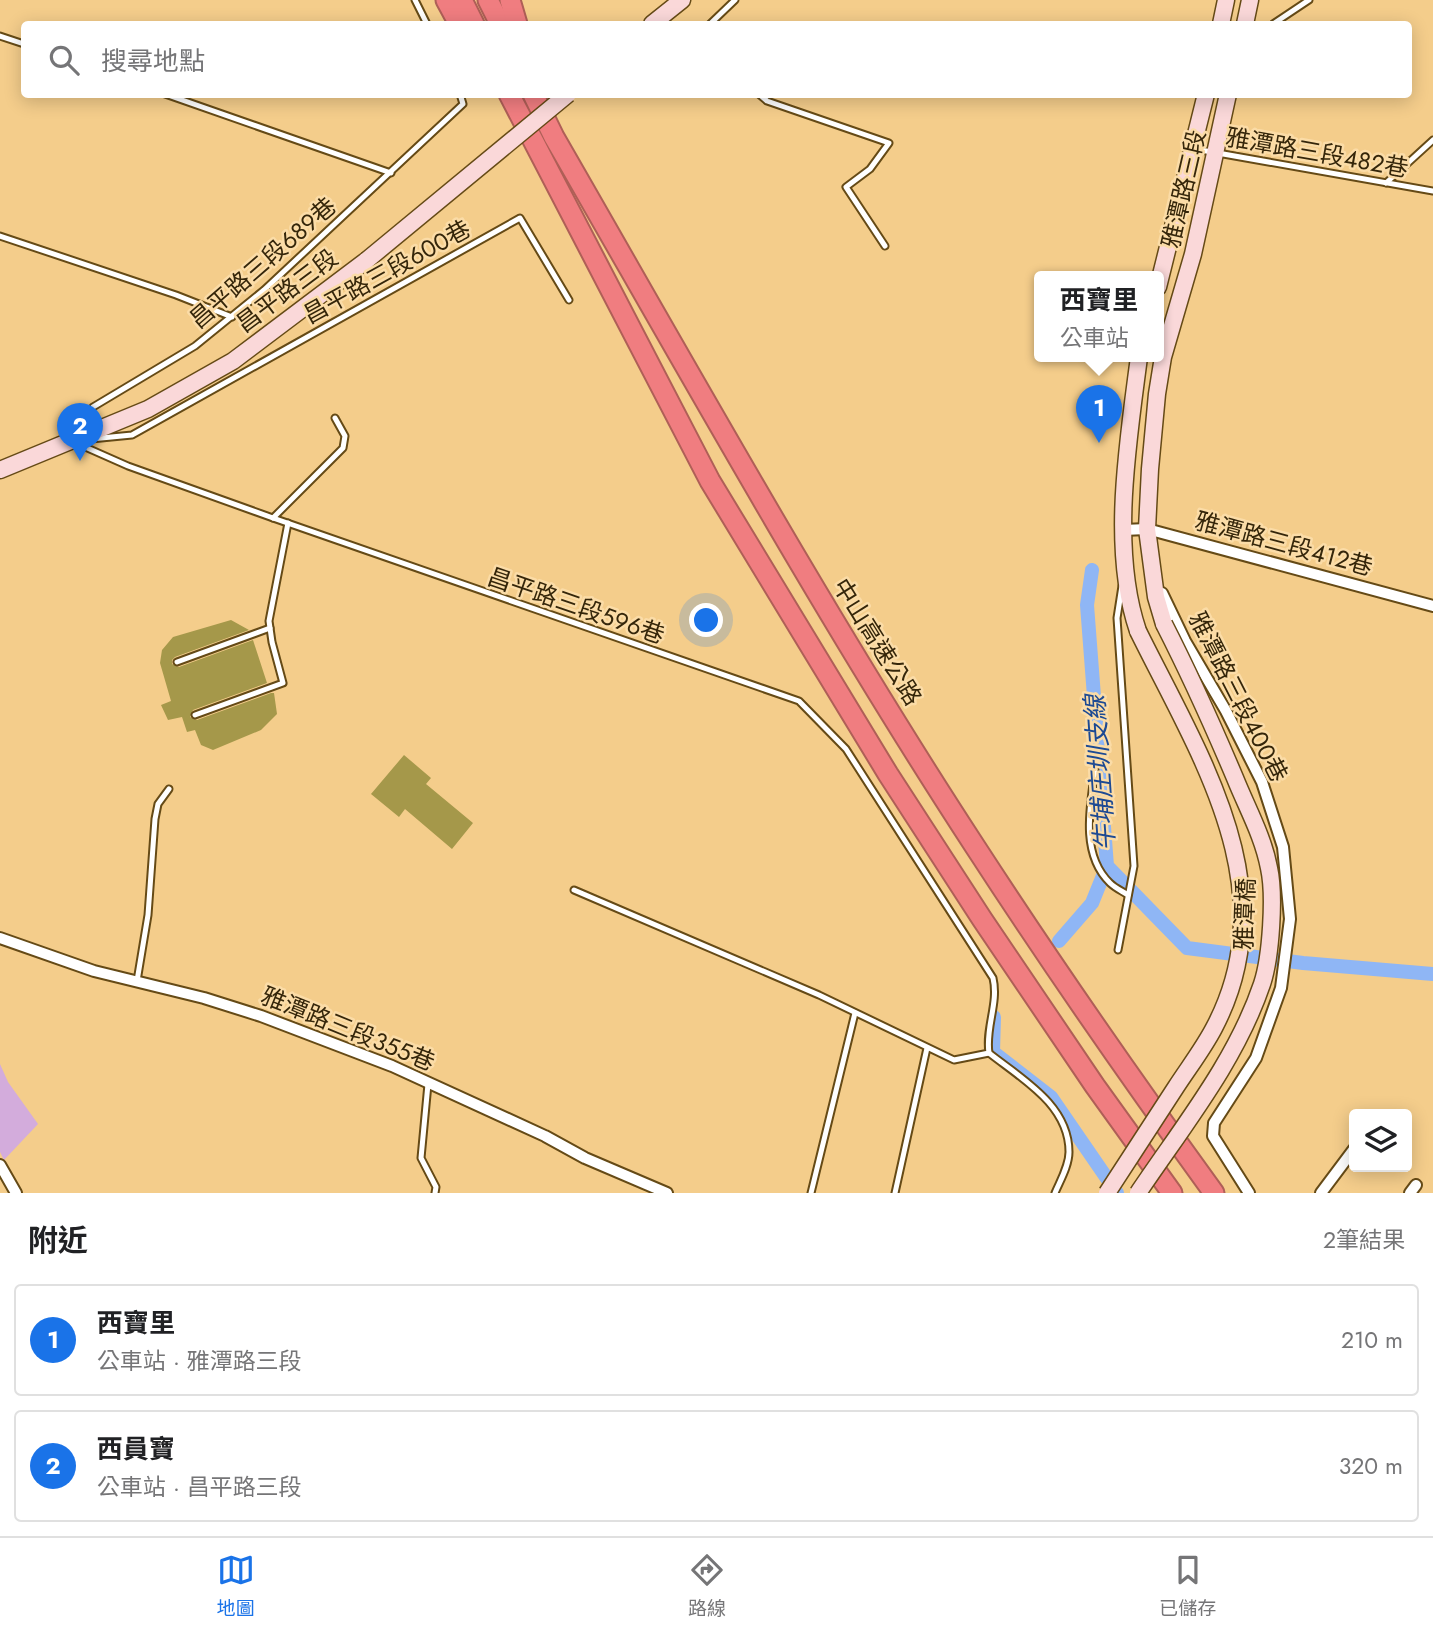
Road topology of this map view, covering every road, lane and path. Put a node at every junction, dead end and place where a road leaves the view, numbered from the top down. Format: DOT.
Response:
graph roads {
  1 [pos="415,0"];
  2 [pos="446,0"];
  3 [pos="462,0"];
  4 [pos="488,0"];
  5 [pos="509,0"];
  6 [pos="682,0"];
  7 [pos="735,0"];
  8 [pos="1226,0"];
  9 [pos="1250,0"];
  10 [pos="1309,0"];
  11 [pos="426,21"];
  12 [pos="457,21"];
  13 [pos="472,21"];
  14 [pos="498,21"];
  15 [pos="516,21"];
  16 [pos="656,21"];
  17 [pos="713,21"];
  18 [pos="1222,21"];
  19 [pos="1249,21"];
  20 [pos="1278,21"];
  21 [pos="0,36"];
  22 [pos="21,43"];
  23 [pos="177,98"];
  24 [pos="461,98"];
  25 [pos="501,98"];
  26 [pos="511,98"];
  27 [pos="535,98"];
  28 [pos="541,98"];
  29 [pos="563,98"];
  30 [pos="763,98"];
  31 [pos="1205,98"];
  32 [pos="1227,98"];
  33 [pos="554,137"];
  34 [pos="1433,140"];
  35 [pos="534,144"];
  36 [pos="1195,149"];
  37 [pos="1215,152"];
  38 [pos="391,173"];
  39 [pos="1386,183"];
  40 [pos="1433,191"];
  41 [pos="0,236"];
  42 [pos="885,246"];
  43 [pos="1162,271"];
  44 [pos="569,300"];
  45 [pos="232,317"];
  46 [pos="1164,354"];
  47 [pos="1138,362"];
  48 [pos="1162,362"];
  49 [pos="335,418"];
  50 [pos="70,440"];
  51 [pos="0,470"];
  52 [pos="273,518"];
  53 [pos="288,523"];
  54 [pos="1147,529"];
  55 [pos="1124,530"];
  56 [pos="1124,569"];
  57 [pos="1433,606"];
  58 [pos="1164,624"];
  59 [pos="270,628"];
  60 [pos="177,662"];
  61 [pos="195,715"];
  62 [pos="1095,770"];
  63 [pos="169,789"];
  64 [pos="574,890"];
  65 [pos="1128,894"];
  66 [pos="0,938"];
  67 [pos="1118,950"];
  68 [pos="137,981"];
  69 [pos="855,1013"];
  70 [pos="927,1048"];
  71 [pos="989,1053"];
  72 [pos="428,1084"];
  73 [pos="1349,1156"];
  74 [pos="0,1165"];
  75 [pos="16,1193"];
  76 [pos="435,1193"];
  77 [pos="667,1193"];
  78 [pos="811,1193"];
  79 [pos="895,1193"];
  80 [pos="1055,1193"];
  81 [pos="1107,1193"];
  82 [pos="1138,1193"];
  83 [pos="1172,1193"];
  84 [pos="1214,1193"];
  85 [pos="1249,1193"];
  86 [pos="1321,1193"];
  1 -- 11 [label="lane"];
  2 -- 12 [label="highway"];
  3 -- 13 [label="highway"];
  4 -- 14 [label="highway"];
  5 -- 15 [label="highway"];
  6 -- 16 [label="street"];
  7 -- 17 [label="lane"];
  8 -- 18 [label="street"];
  9 -- 19 [label="street"];
  10 -- 20 [label="lane"];
  21 -- 22 [label="lane"];
  23 -- 38 [label="lane"];
  24 -- 38 [label="lane, 昌平路三段689巷"];
  25 -- 35 [label="highway"];
  26 -- 35 [label="highway"];
  27 -- 33 [label="highway, 中山高速公路"];
  28 -- 33 [label="highway"];
  29 -- 50 [label="street, 昌平路三段, bridge"];
  30 -- 42 [label="lane"];
  31 -- 36 [label="street, 雅潭路三段"];
  32 -- 37 [label="street, 雅潭路三段"];
  33 -- 84 [label="highway, 中山高速公路"];
  34 -- 39 [label="lane"];
  35 -- 83 [label="highway"];
  36 -- 37 [label="lane, 雅潭路三段482巷"];
  36 -- 43 [label="street, 雅潭路三段"];
  37 -- 39 [label="lane, 雅潭路三段482巷"];
  37 -- 46 [label="street, 雅潭路三段"];
  38 -- 45 [label="lane, 昌平路三段689巷"];
  39 -- 40 [label="lane, 雅潭路三段482巷"];
  41 -- 45 [label="lane"];
  44 -- 50 [label="lane, 昌平路三段600巷"];
  45 -- 50 [label="lane, 昌平路三段689巷"];
  47 -- 55 [label="street"];
  48 -- 54 [label="street, 雅潭路三段"];
  49 -- 52 [label="lane"];
  50 -- 51 [label="street, 昌平路三段"];
  50 -- 52 [label="lane, 昌平路三段596巷"];
  52 -- 53 [label="lane, 昌平路三段596巷"];
  53 -- 59 [label="lane"];
  53 -- 71 [label="lane, 昌平路三段596巷"];
  54 -- 55 [label="street, 雅潭路三段412巷"];
  54 -- 57 [label="street, 雅潭路三段412巷"];
  54 -- 58 [label="street, 雅潭路三段"];
  54 -- 85 [label="street, 雅潭路三段400巷"];
  55 -- 56 [label="street"];
  56 -- 65 [label="lane"];
  56 -- 81 [label="street, 雅潭橋, bridge"];
  58 -- 82 [label="street, 雅潭橋, bridge"];
  59 -- 60 [label="lane"];
  59 -- 61 [label="lane"];
  62 -- 65 [label="lane"];
  63 -- 68 [label="lane"];
  64 -- 69 [label="lane"];
  65 -- 67 [label="lane"];
  66 -- 68 [label="street, 雅潭路三段355巷"];
  68 -- 72 [label="street, 雅潭路三段355巷"];
  69 -- 70 [label="lane"];
  69 -- 78 [label="lane"];
  70 -- 71 [label="lane"];
  70 -- 79 [label="lane"];
  71 -- 80 [label="lane"];
  72 -- 76 [label="lane"];
  72 -- 77 [label="street, 雅潭路三段355巷"];
  73 -- 86 [label="street"];
  74 -- 75 [label="street"];
}
